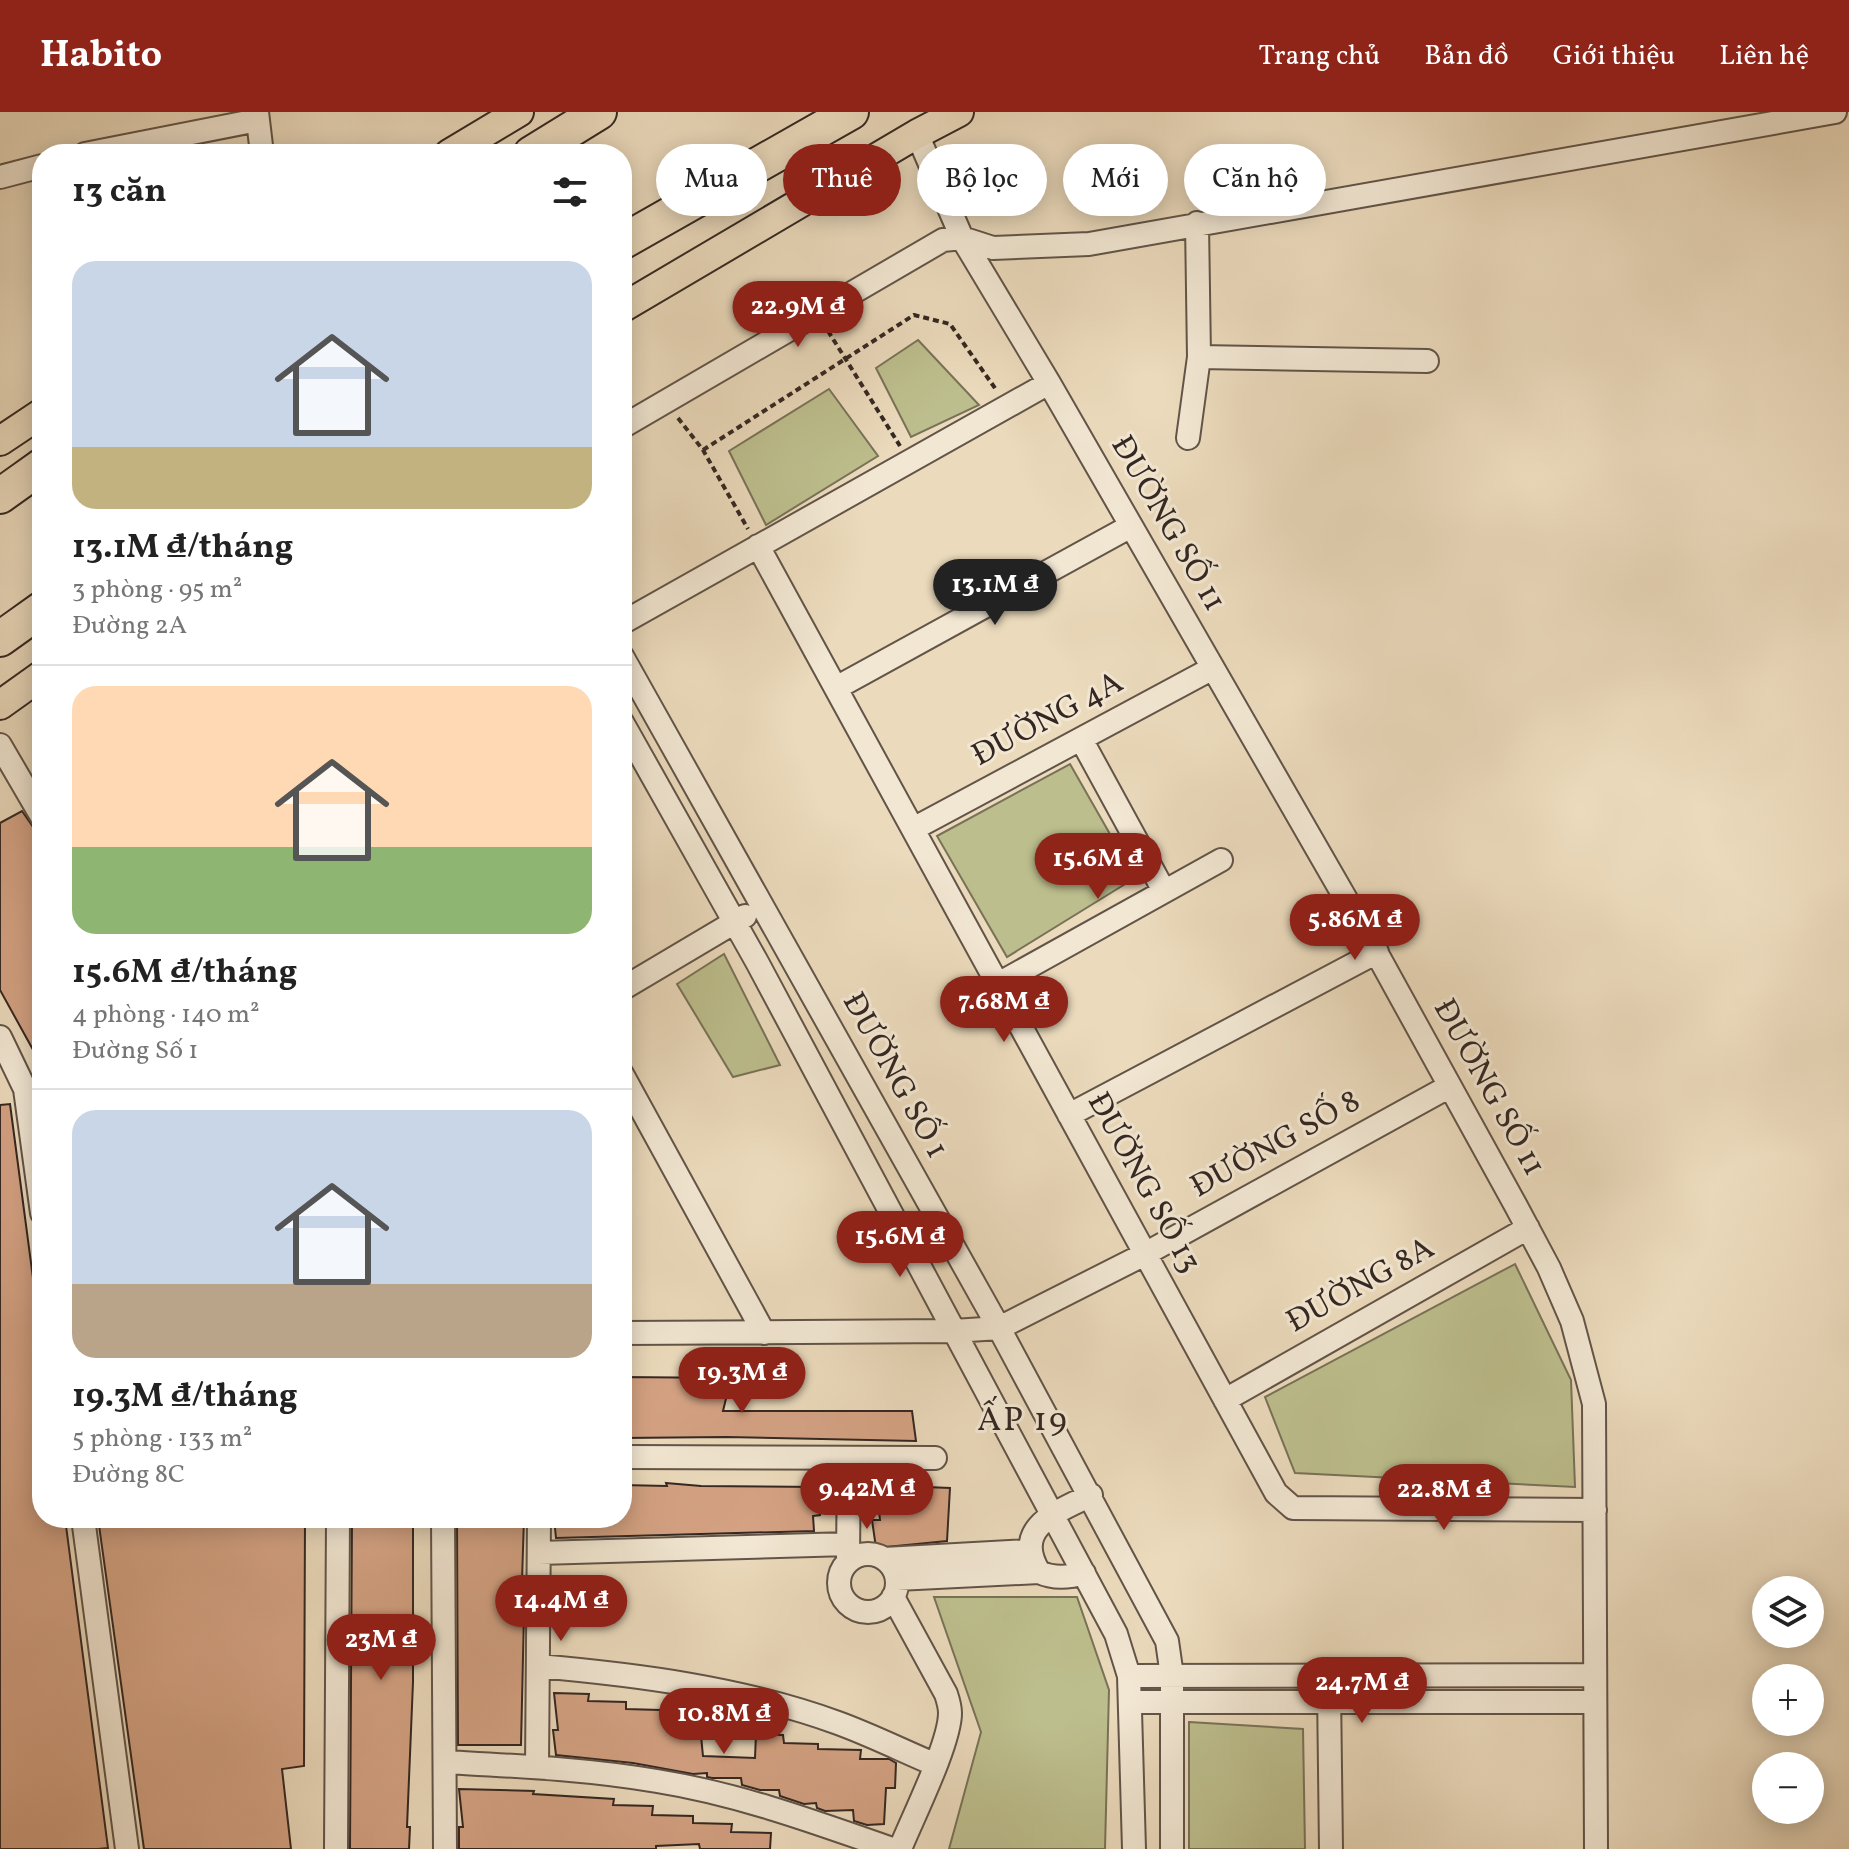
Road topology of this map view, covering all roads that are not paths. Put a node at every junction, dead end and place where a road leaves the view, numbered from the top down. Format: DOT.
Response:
graph roads {
  1 [pos="519,112"];
  2 [pos="599,112"];
  3 [pos="851,112"];
  4 [pos="959,112"];
  5 [pos="1835,112"];
  6 [pos="257,116"];
  7 [pos="917,134"];
  8 [pos="130,144"];
  9 [pos="261,144"];
  10 [pos="466,144"];
  11 [pos="547,144"];
  12 [pos="32,169"];
  13 [pos="0,177"];
  14 [pos="1197,223"];
  15 [pos="632,236"];
  16 [pos="962,238"];
  17 [pos="632,302"];
  18 [pos="1199,357"];
  19 [pos="1427,361"];
  20 [pos="1049,383"];
  21 [pos="32,420"];
  22 [pos="632,421"];
  23 [pos="1188,438"];
  24 [pos="0,441"];
  25 [pos="32,473"];
  26 [pos="0,496"];
  27 [pos="1131,526"];
  28 [pos="758,546"];
  29 [pos="32,616"];
  30 [pos="632,617"];
  31 [pos="0,639"];
  32 [pos="1213,668"];
  33 [pos="632,674"];
  34 [pos="32,682"];
  35 [pos="836,688"];
  36 [pos="0,705"];
  37 [pos="1081,739"];
  38 [pos="632,740"];
  39 [pos="0,745"];
  40 [pos="32,793"];
  41 [pos="913,829"];
  42 [pos="1221,860"];
  43 [pos="1164,891"];
  44 [pos="762,906"];
  45 [pos="734,922"];
  46 [pos="1377,952"];
  47 [pos="632,983"];
  48 [pos="998,984"];
  49 [pos="0,1037"];
  50 [pos="1450,1086"];
  51 [pos="632,1092"];
  52 [pos="1069,1115"];
  53 [pos="32,1140"];
  54 [pos="1528,1228"];
  55 [pos="1145,1254"];
  56 [pos="999,1328"];
  57 [pos="954,1331"];
  58 [pos="632,1333"];
  59 [pos="764,1333"];
  60 [pos="1225,1400"];
  61 [pos="632,1457"];
  62 [pos="849,1458"];
  63 [pos="935,1458"];
  64 [pos="1091,1495"];
  65 [pos="1595,1510"];
  66 [pos="1053,1514"];
  67 [pos="84,1528"];
  68 [pos="338,1528"];
  69 [pos="443,1528"];
  70 [pos="539,1528"];
  71 [pos="1029,1551"];
  72 [pos="848,1552"];
  73 [pos="539,1553"];
  74 [pos="884,1559"];
  75 [pos="1039,1572"];
  76 [pos="1084,1573"];
  77 [pos="895,1588"];
  78 [pos="538,1666"];
  79 [pos="1595,1675"];
  80 [pos="1129,1676"];
  81 [pos="1172,1676"];
  82 [pos="1330,1676"];
  83 [pos="1130,1702"];
  84 [pos="1595,1702"];
  85 [pos="1172,1703"];
  86 [pos="1329,1703"];
  87 [pos="445,1762"];
  88 [pos="934,1764"];
  89 [pos="537,1767"];
  90 [pos="127,1849"];
  91 [pos="336,1849"];
  92 [pos="445,1849"];
  93 [pos="892,1849"];
  94 [pos="900,1849"];
  95 [pos="1134,1849"];
  96 [pos="1172,1849"];
  97 [pos="1331,1849"];
  98 [pos="1596,1849"];
  1 -- 10 [label="main road"];
  2 -- 11 [label="highway"];
  3 -- 15 [label="highway"];
  4 -- 7 [label="main road"];
  5 -- 14 [label="street"];
  6 -- 8 [label="street"];
  6 -- 9 [label="street"];
  7 -- 16 [label="street, ĐƯỜNG SỐ 11"];
  7 -- 17 [label="main road"];
  12 -- 13 [label="street"];
  14 -- 16 [label="street"];
  14 -- 18 [label="street"];
  16 -- 20 [label="street, ĐƯỜNG SỐ 11"];
  16 -- 22 [label="street"];
  18 -- 19 [label="street"];
  18 -- 23 [label="street"];
  20 -- 27 [label="street, ĐƯỜNG SỐ 11"];
  20 -- 28 [label="street"];
  21 -- 24 [label="main road"];
  25 -- 26 [label="highway"];
  27 -- 32 [label="street, ĐƯỜNG SỐ 11"];
  27 -- 35 [label="street"];
  28 -- 30 [label="street"];
  28 -- 35 [label="street, ĐƯỜNG SỐ 13"];
  29 -- 31 [label="highway"];
  32 -- 37 [label="street, ĐƯỜNG 4A"];
  32 -- 46 [label="street, ĐƯỜNG SỐ 11"];
  33 -- 44 [label="street, ĐƯỜNG SỐ 1"];
  34 -- 36 [label="main road"];
  35 -- 41 [label="street, ĐƯỜNG SỐ 13"];
  37 -- 41 [label="street, ĐƯỜNG 4A"];
  37 -- 43 [label="street"];
  38 -- 45 [label="street, ĐƯỜNG SỐ 1"];
  39 -- 40 [label="street"];
  41 -- 48 [label="street, ĐƯỜNG SỐ 13"];
  42 -- 43 [label="street"];
  43 -- 48 [label="street"];
  44 -- 45 [label="street"];
  44 -- 56 [label="street, ĐƯỜNG SỐ 1"];
  45 -- 47 [label="street"];
  45 -- 57 [label="street, ĐƯỜNG SỐ 1"];
  46 -- 50 [label="street, ĐƯỜNG SỐ 11"];
  46 -- 52 [label="street"];
  48 -- 52 [label="street, ĐƯỜNG SỐ 13"];
  49 -- 53 [label="street"];
  50 -- 54 [label="street, ĐƯỜNG SỐ 11"];
  50 -- 55 [label="street, ĐƯỜNG SỐ 8"];
  51 -- 59 [label="street"];
  52 -- 55 [label="street, ĐƯỜNG SỐ 13"];
  54 -- 60 [label="street, ĐƯỜNG 8A"];
  54 -- 65 [label="street, ĐƯỜNG SỐ 11"];
  55 -- 56 [label="street, ĐƯỜNG SỐ 8"];
  55 -- 60 [label="street, ĐƯỜNG SỐ 13"];
  56 -- 57 [label="street, ĐƯỜNG SỐ 8"];
  56 -- 64 [label="street, ĐƯỜNG SỐ 1"];
  57 -- 59 [label="street, ĐƯỜNG SỐ 8"];
  57 -- 66 [label="street, ĐƯỜNG SỐ 1"];
  58 -- 59 [label="street, ĐƯỜNG SỐ 8"];
  60 -- 65 [label="street, ĐƯỜNG SỐ 13"];
  61 -- 62 [label="street"];
  62 -- 63 [label="street"];
  62 -- 72 [label="street"];
  64 -- 66 [label="street"];
  64 -- 81 [label="street, ĐƯỜNG SỐ 1"];
  65 -- 79 [label="street, ĐƯỜNG SỐ 11"];
  66 -- 71 [label="street"];
  66 -- 76 [label="street, ĐƯỜNG SỐ 1"];
  67 -- 90 [label="street"];
  68 -- 91 [label="street"];
  69 -- 87 [label="street"];
  70 -- 73 [label="street"];
  71 -- 74 [label="street"];
  71 -- 75 [label="street"];
  72 -- 73 [label="street"];
  72 -- 74 [label="street"];
  72 -- 77 [label="street"];
  73 -- 78 [label="street"];
  74 -- 77 [label="street"];
  75 -- 76 [label="street"];
  75 -- 77 [label="street"];
  76 -- 80 [label="street, ĐƯỜNG SỐ 1"];
  77 -- 88 [label="street"];
  78 -- 88 [label="street"];
  78 -- 89 [label="street"];
  79 -- 82 [label="street"];
  79 -- 84 [label="street, ĐƯỜNG SỐ 11"];
  80 -- 81 [label="street"];
  80 -- 83 [label="street, ĐƯỜNG SỐ 1"];
  81 -- 82 [label="street"];
  81 -- 85 [label="street, ĐƯỜNG SỐ 1"];
  82 -- 86 [label="street"];
  83 -- 85 [label="street"];
  83 -- 95 [label="street, ĐƯỜNG SỐ 1"];
  84 -- 86 [label="street"];
  84 -- 98 [label="street, ĐƯỜNG SỐ 11"];
  85 -- 86 [label="street"];
  85 -- 96 [label="street, ĐƯỜNG SỐ 1"];
  86 -- 97 [label="street"];
  87 -- 89 [label="street"];
  87 -- 92 [label="street"];
  88 -- 94 [label="street"];
  89 -- 93 [label="street"];
}
